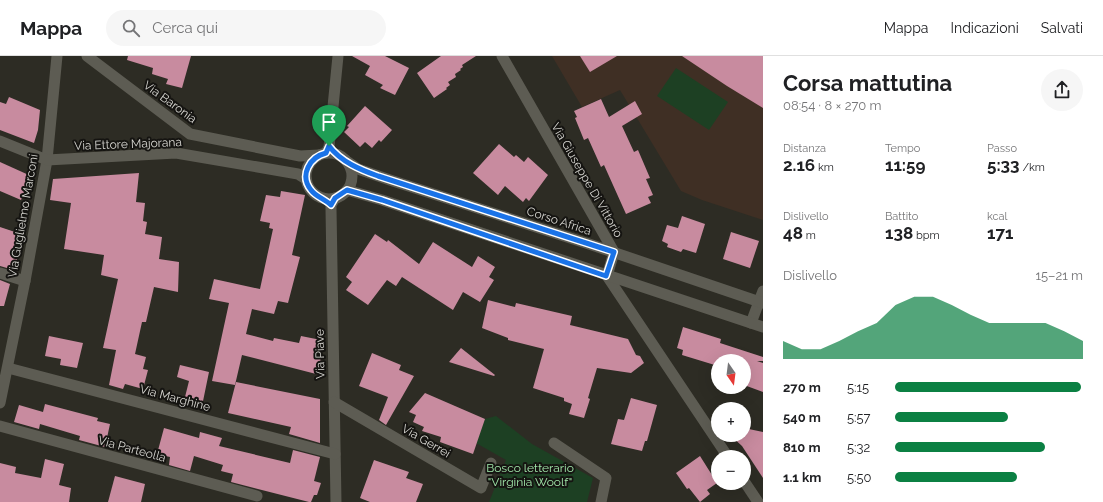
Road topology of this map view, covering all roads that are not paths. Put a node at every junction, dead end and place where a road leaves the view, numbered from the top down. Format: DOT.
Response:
graph roads {
  1 [pos="57,56"];
  2 [pos="87,56"];
  3 [pos="338,56"];
  4 [pos="502,56"];
  5 [pos="0,141"];
  6 [pos="327,152"];
  7 [pos="46,160"];
  8 [pos="348,162"];
  9 [pos="305,184"];
  10 [pos="347,190"];
  11 [pos="330,203"];
  12 [pos="614,252"];
  13 [pos="0,273"];
  14 [pos="606,276"];
  15 [pos="25,281"];
  16 [pos="762,299"];
  17 [pos="751,323"];
  18 [pos="763,327"];
  19 [pos="8,368"];
  20 [pos="334,402"];
  21 [pos="0,403"];
  22 [pos="0,426"];
  23 [pos="554,443"];
  24 [pos="723,450"];
  25 [pos="335,454"];
  26 [pos="491,463"];
  27 [pos="750,490"];
  28 [pos="257,496"];
  29 [pos="336,502"];
  30 [pos="601,502"];
  31 [pos="758,502"];
  1 -- 7 [label="street, Via Guglielmo Marconi"];
  2 -- 6 [label="street, Via Baronia"];
  3 -- 6 [label="street"];
  4 -- 12 [label="street, Via Giuseppe Di Vittorio"];
  5 -- 7 [label="street, Via Ettore Majorana"];
  6 -- 8 [label="street, Corso Africa"];
  6 -- 9 [label="street"];
  7 -- 9 [label="street, Via Ettore Majorana"];
  7 -- 15 [label="street, Via Guglielmo Marconi"];
  8 -- 10 [label="street"];
  8 -- 12 [label="street, Corso Africa"];
  9 -- 11 [label="street"];
  10 -- 11 [label="street"];
  10 -- 14 [label="street"];
  11 -- 20 [label="street, Via Piave"];
  12 -- 14 [label="street, Via Giuseppe Di Vittorio"];
  12 -- 16 [label="street, Corso Africa"];
  13 -- 15 [label="street"];
  14 -- 17 [label="street"];
  14 -- 24 [label="street"];
  15 -- 19 [label="street, Via Guglielmo Marconi"];
  16 -- 17 [label="street"];
  17 -- 18 [label="street"];
  19 -- 21 [label="street, Via Guglielmo Marconi"];
  19 -- 25 [label="street, Via Marghine"];
  20 -- 25 [label="street, Via Piave"];
  20 -- 26 [label="street, Via Gerrei"];
  22 -- 28 [label="street, Via Parteolla"];
  23 -- 30 [label="street"];
  25 -- 29 [label="street, Via Piave"];
  27 -- 31 [label="street"];
}
